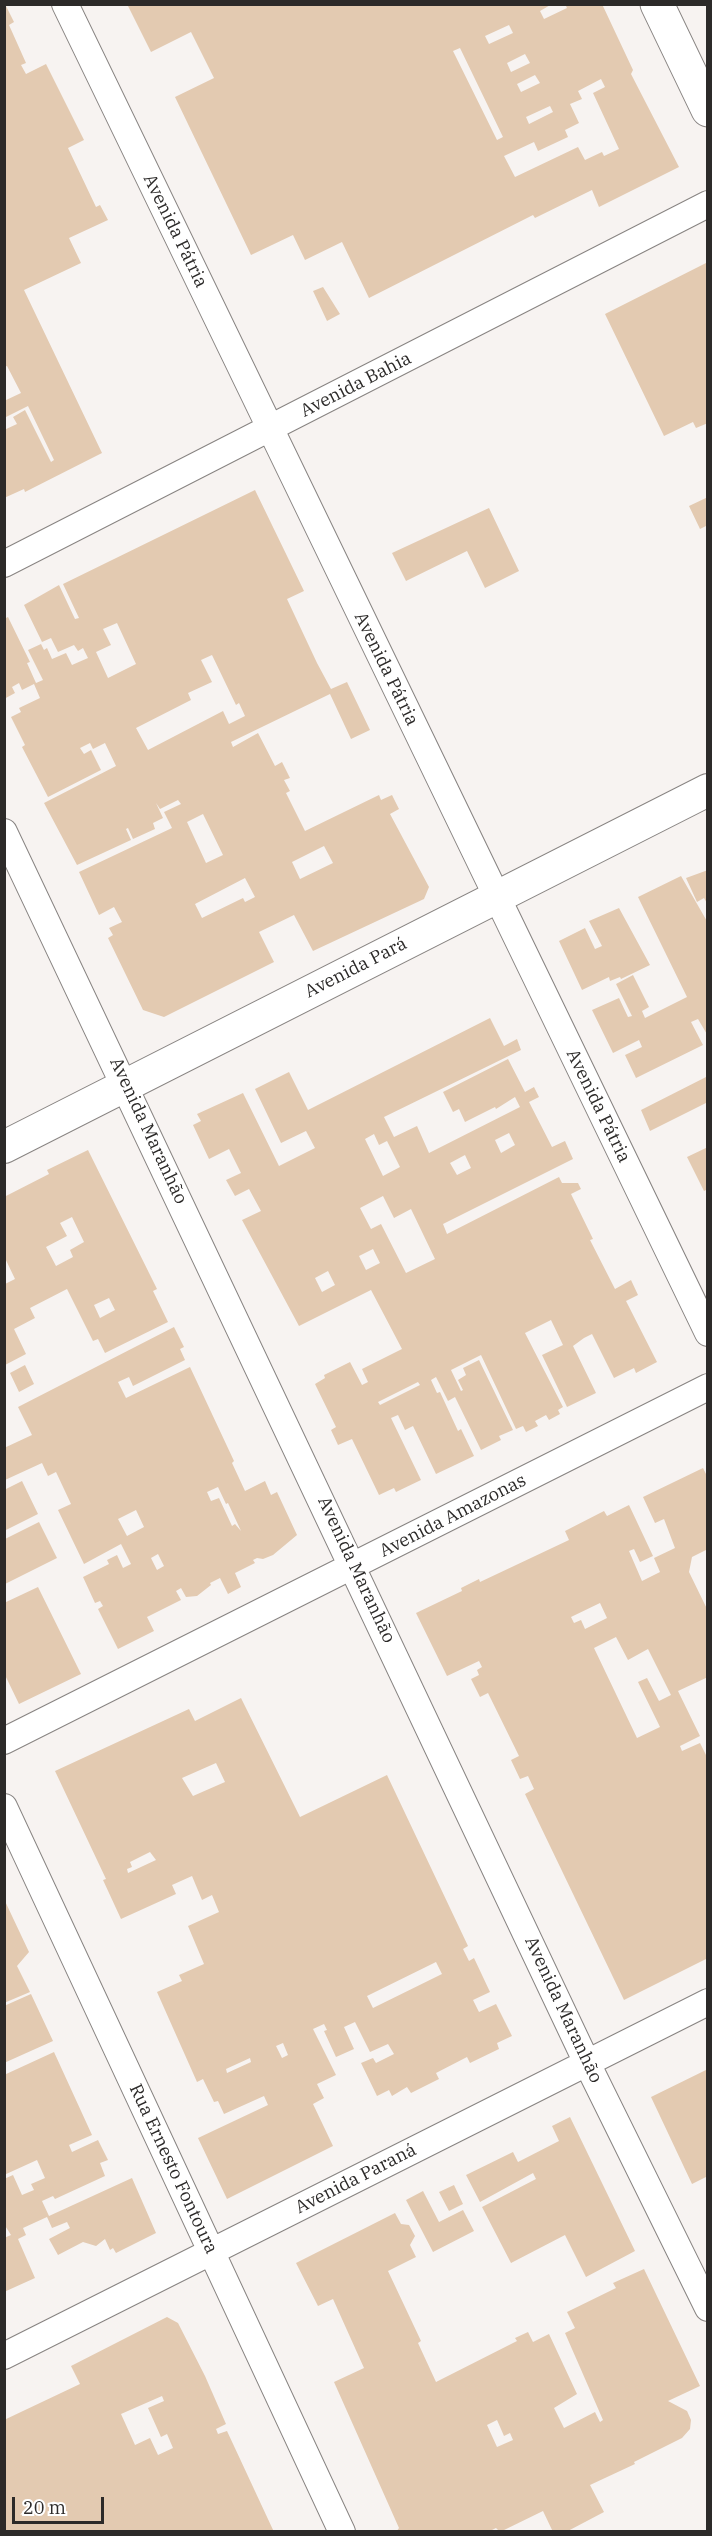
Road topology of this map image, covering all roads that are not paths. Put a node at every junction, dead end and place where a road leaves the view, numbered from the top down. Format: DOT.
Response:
graph roads {
  1 [pos="65,4"];
  2 [pos="657,4"];
  3 [pos="708,110"];
  4 [pos="708,204"];
  5 [pos="270,429"];
  6 [pos="4,564"];
  7 [pos="708,790"];
  8 [pos="4,832"];
  9 [pos="497,897"];
  10 [pos="126,1085"];
  11 [pos="4,1147"];
  12 [pos="708,1333"];
  13 [pos="708,1387"];
  14 [pos="354,1566"];
  15 [pos="4,1741"];
  16 [pos="4,1807"];
  17 [pos="708,2002"];
  18 [pos="588,2063"];
  19 [pos="212,2252"];
  20 [pos="708,2308"];
  21 [pos="4,2356"];
  22 [pos="342,2532"];
  1 -- 5 [label="street, Avenida Pátria"];
  2 -- 3 [label="main road"];
  4 -- 5 [label="street, Avenida Bahia"];
  5 -- 6 [label="street, Avenida Bahia"];
  5 -- 9 [label="street, Avenida Pátria"];
  7 -- 9 [label="street, Avenida Pará"];
  8 -- 10 [label="street, Avenida Maranhão"];
  9 -- 10 [label="street, Avenida Pará"];
  9 -- 12 [label="street, Avenida Pátria"];
  10 -- 11 [label="street, Avenida Pará"];
  10 -- 14 [label="street, Avenida Maranhão"];
  13 -- 14 [label="street, Avenida Amazonas"];
  14 -- 15 [label="street, Avenida Amazonas"];
  14 -- 18 [label="street, Avenida Maranhão"];
  16 -- 19 [label="street, Rua Ernesto Fontoura"];
  17 -- 18 [label="street, Avenida Paraná"];
  18 -- 19 [label="street, Avenida Paraná"];
  18 -- 20 [label="street, Avenida Maranhão"];
  19 -- 21 [label="street, Avenida Paraná"];
  19 -- 22 [label="street, Rua Ernesto Fontoura"];
}
